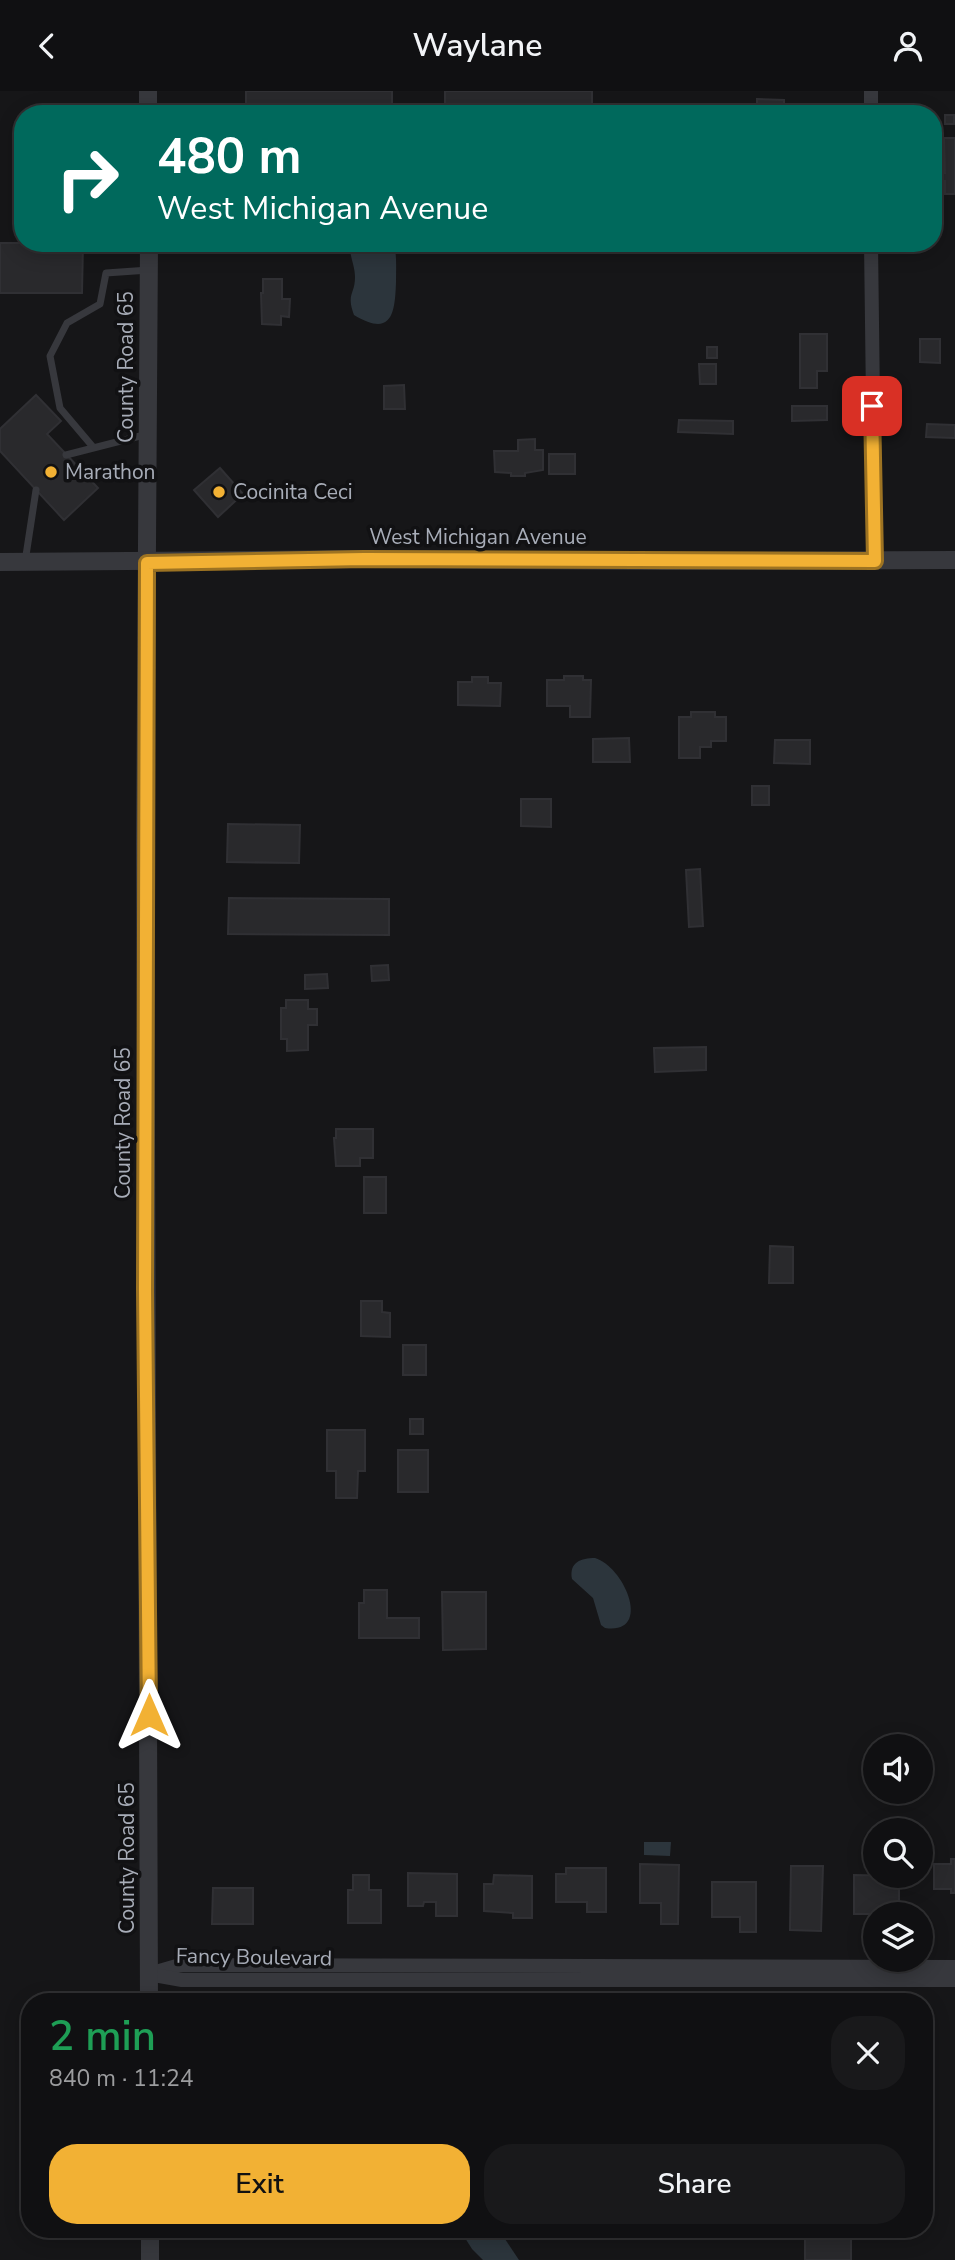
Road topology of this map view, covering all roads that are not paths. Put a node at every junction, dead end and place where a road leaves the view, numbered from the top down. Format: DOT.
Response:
graph roads {
  1 [pos="149,252"];
  2 [pos="871,252"];
  3 [pos="149,270"];
  4 [pos="149,433"];
  5 [pos="93,447"];
  6 [pos="66,455"];
  7 [pos="36,490"];
  8 [pos="955,560"];
  9 [pos="875,561"];
  10 [pos="0,562"];
  11 [pos="24,562"];
  12 [pos="147,563"];
  13 [pos="955,1967"];
  14 [pos="856,1973"];
  15 [pos="149,1974"];
  16 [pos="955,1980"];
  17 [pos="149,1993"];
  18 [pos="150,2238"];
  19 [pos="150,2260"];
  1 -- 3 [label="street, County Road 65"];
  2 -- 9 [label="street"];
  3 -- 4 [label="street, County Road 65"];
  3 -- 5 [label="lane"];
  4 -- 5 [label="lane"];
  4 -- 12 [label="street, County Road 65"];
  5 -- 6 [label="lane"];
  7 -- 11 [label="lane"];
  8 -- 9 [label="street, West Michigan Avenue"];
  9 -- 12 [label="street, West Michigan Avenue"];
  10 -- 11 [label="street, West Michigan Avenue"];
  11 -- 12 [label="street, West Michigan Avenue"];
  12 -- 15 [label="street, County Road 65"];
  13 -- 14 [label="street, Fancy Boulevard"];
  14 -- 15 [label="street, Fancy Boulevard"];
  14 -- 16 [label="street, Fancy Boulevard"];
  15 -- 17 [label="street, County Road 65"];
  18 -- 19 [label="street"];
}
